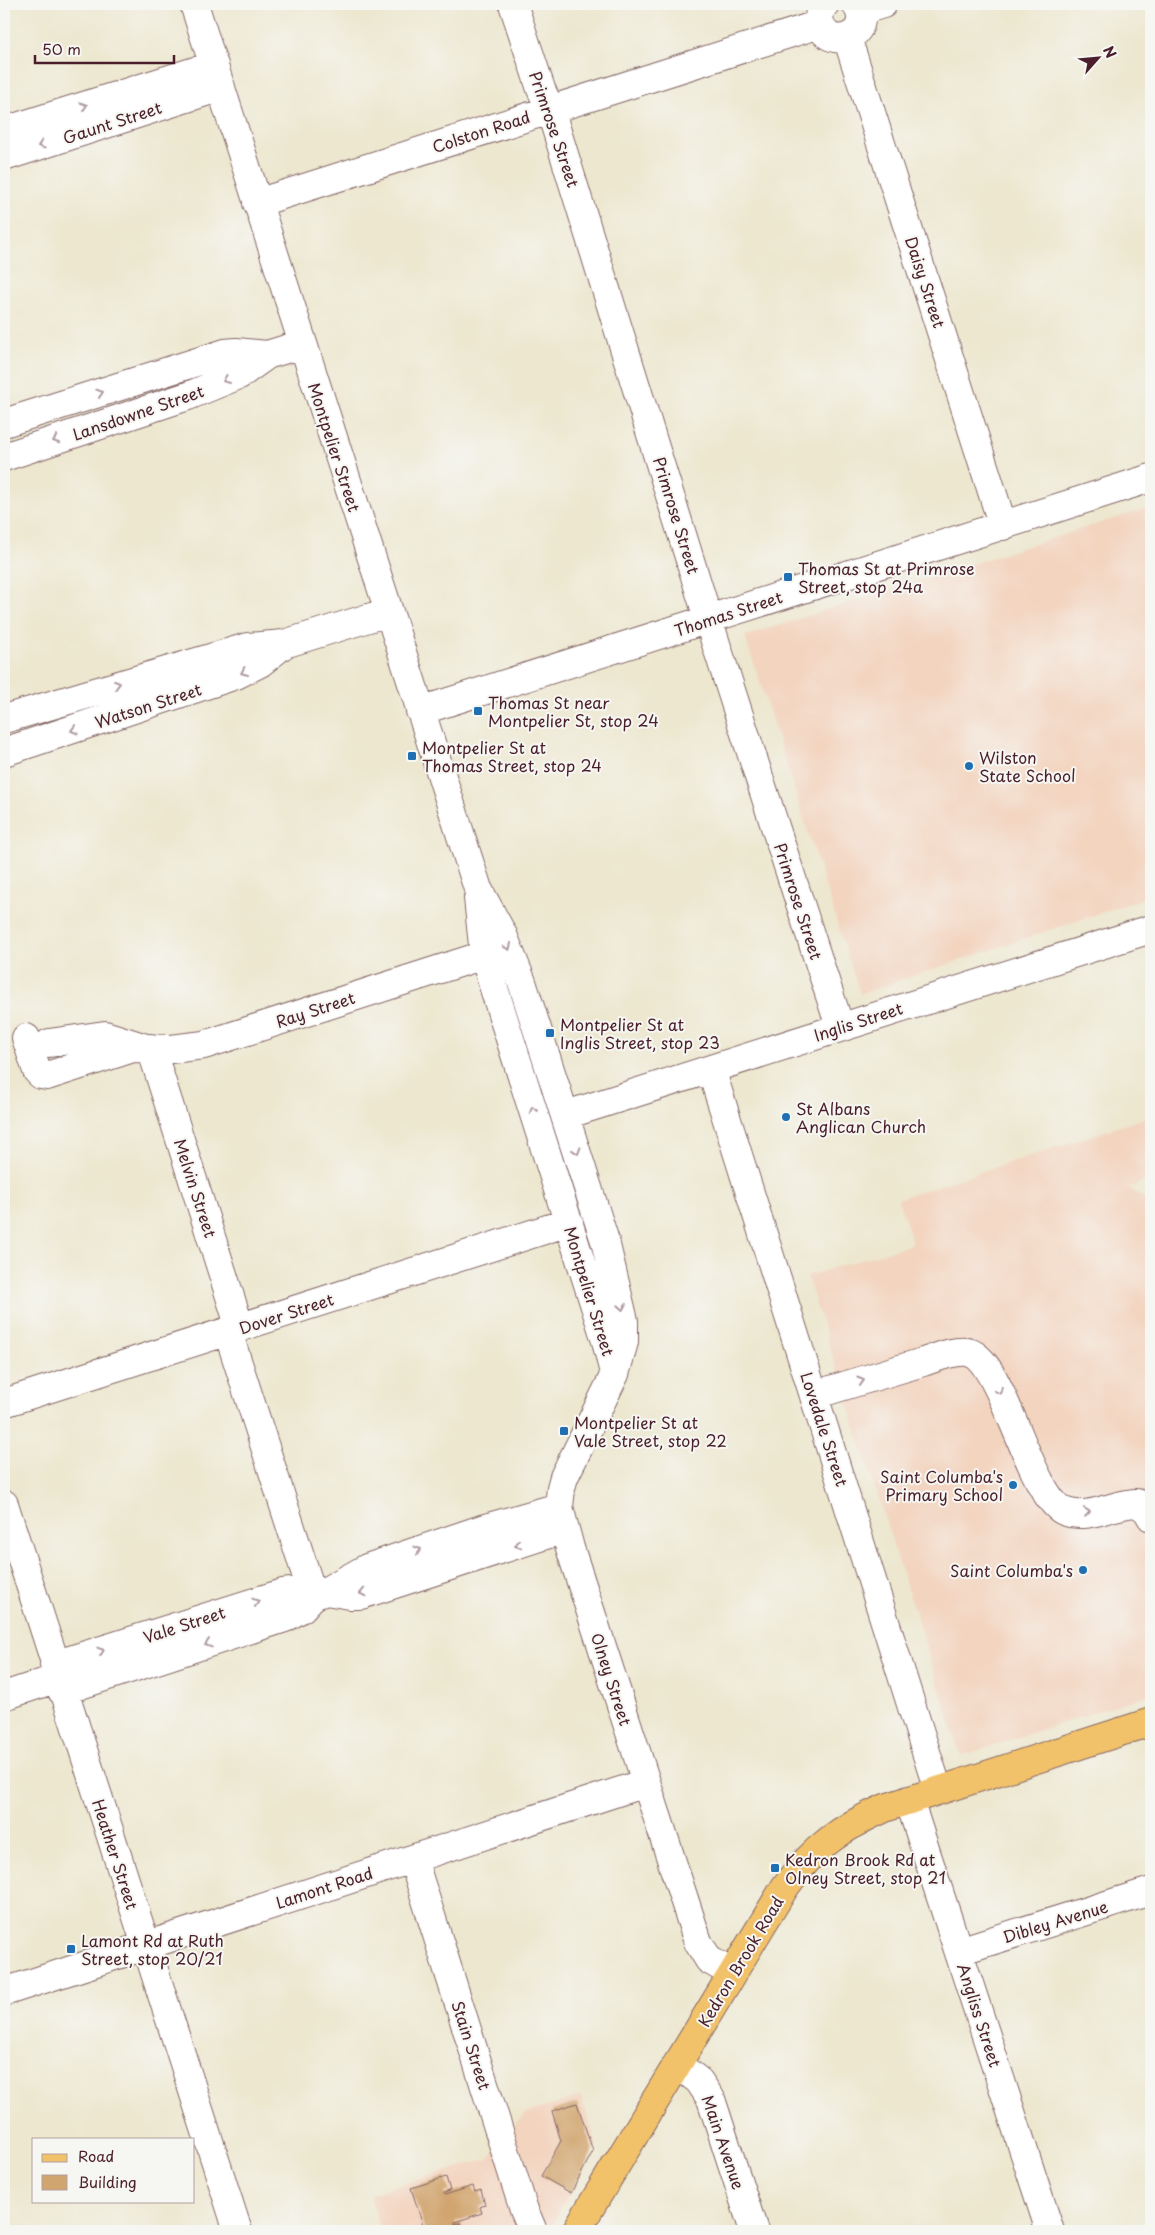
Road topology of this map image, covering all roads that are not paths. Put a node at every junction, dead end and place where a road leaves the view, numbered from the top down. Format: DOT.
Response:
graph roads {
  1 [pos="194,4"];
  2 [pos="514,4"];
  3 [pos="866,6"];
  4 [pos="822,14"];
  5 [pos="847,38"];
  6 [pos="217,76"];
  7 [pos="550,109"];
  8 [pos="4,131"];
  9 [pos="4,157"];
  10 [pos="258,203"];
  11 [pos="302,344"];
  12 [pos="267,355"];
  13 [pos="4,423"];
  14 [pos="4,457"];
  15 [pos="1151,478"];
  16 [pos="1003,526"];
  17 [pos="388,612"];
  18 [pos="709,620"];
  19 [pos="284,644"];
  20 [pos="420,712"];
  21 [pos="4,719"];
  22 [pos="4,752"];
  23 [pos="478,889"];
  24 [pos="1151,929"];
  25 [pos="484,955"];
  26 [pos="840,1027"];
  27 [pos="37,1040"];
  28 [pos="148,1048"];
  29 [pos="711,1069"];
  30 [pos="566,1115"];
  31 [pos="569,1222"];
  32 [pos="234,1330"];
  33 [pos="615,1374"];
  34 [pos="814,1395"];
  35 [pos="4,1403"];
  36 [pos="4,1504"];
  37 [pos="1151,1517"];
  38 [pos="562,1518"];
  39 [pos="320,1593"];
  40 [pos="58,1678"];
  41 [pos="4,1696"];
  42 [pos="1151,1722"];
  43 [pos="646,1783"];
  44 [pos="938,1790"];
  45 [pos="910,1800"];
  46 [pos="413,1859"];
  47 [pos="1151,1891"];
  48 [pos="146,1945"];
  49 [pos="959,1951"];
  50 [pos="732,1973"];
  51 [pos="4,1992"];
  52 [pos="677,2064"];
  53 [pos="238,2231"];
  54 [pos="533,2231"];
  55 [pos="576,2231"];
  56 [pos="754,2231"];
  57 [pos="1050,2231"];
  1 -- 6 [label="street, Montpelier Street"];
  2 -- 7 [label="street, Primrose Street"];
  3 -- 5 [label="street"];
  4 -- 5 [label="street"];
  4 -- 7 [label="street, Colston Road"];
  5 -- 16 [label="street, Daisy Street"];
  8 -- 6 [label="street, Gaunt Street, one-way"];
  6 -- 9 [label="street, Gaunt Street, one-way"];
  6 -- 10 [label="street, Montpelier Street"];
  7 -- 10 [label="street, Colston Road"];
  7 -- 18 [label="street, Primrose Street"];
  10 -- 11 [label="street, Montpelier Street"];
  11 -- 12 [label="street, Lansdowne Street"];
  11 -- 17 [label="street, Montpelier Street"];
  13 -- 12 [label="street, Lansdowne Street, one-way"];
  12 -- 14 [label="street, Lansdowne Street, one-way"];
  15 -- 16 [label="street, Thomas Street"];
  16 -- 18 [label="street, Thomas Street"];
  17 -- 19 [label="street, Watson Street"];
  17 -- 20 [label="street, Montpelier Street"];
  18 -- 20 [label="street, Thomas Street"];
  18 -- 26 [label="street, Primrose Street"];
  21 -- 19 [label="street, Watson Street, one-way"];
  19 -- 22 [label="street, Watson Street, one-way"];
  20 -- 23 [label="street, Montpelier Street"];
  23 -- 25 [label="street, Montpelier Street"];
  23 -- 30 [label="street, Montpelier Street, one-way"];
  24 -- 26 [label="street, Inglis Street"];
  25 -- 28 [label="street, Ray Street"];
  31 -- 25 [label="street, Montpelier Street, one-way"];
  26 -- 29 [label="street, Inglis Street"];
  27 -- 28 [label="street, Ray Street"];
  28 -- 32 [label="street, Melvin Street"];
  29 -- 30 [label="street, Inglis Street"];
  29 -- 34 [label="street, Lovedale Street"];
  30 -- 33 [label="street, Montpelier Street, one-way"];
  31 -- 32 [label="street, Dover Street"];
  31 -- 33 [label="street, Montpelier Street"];
  32 -- 35 [label="street, Dover Street"];
  32 -- 39 [label="street, Melvin Street"];
  33 -- 38 [label="street, Olney Street"];
  34 -- 37 [label="street, one-way"];
  34 -- 44 [label="street, Lovedale Street"];
  36 -- 40 [label="street, Heather Street"];
  38 -- 39 [label="street, Vale Street"];
  38 -- 43 [label="street, Olney Street"];
  39 -- 40 [label="street, Vale Street"];
  40 -- 41 [label="street, Vale Street"];
  40 -- 48 [label="street, Heather Street"];
  42 -- 44 [label="main road, Kedron Brook Road"];
  43 -- 46 [label="street, Lamont Road"];
  43 -- 50 [label="street, Olney Street"];
  44 -- 45 [label="main road, Kedron Brook Road"];
  45 -- 49 [label="street, Angliss Street"];
  45 -- 50 [label="main road, Kedron Brook Road"];
  46 -- 48 [label="street, Lamont Road"];
  46 -- 54 [label="street, Stain Street"];
  47 -- 49 [label="street, Dibley Avenue"];
  48 -- 51 [label="street, Lamont Road"];
  48 -- 53 [label="street, Heather Street"];
  49 -- 57 [label="street, Angliss Street"];
  50 -- 52 [label="main road, Kedron Brook Road"];
  52 -- 55 [label="main road, Kedron Brook Road"];
  52 -- 56 [label="street, Main Avenue"];
}
